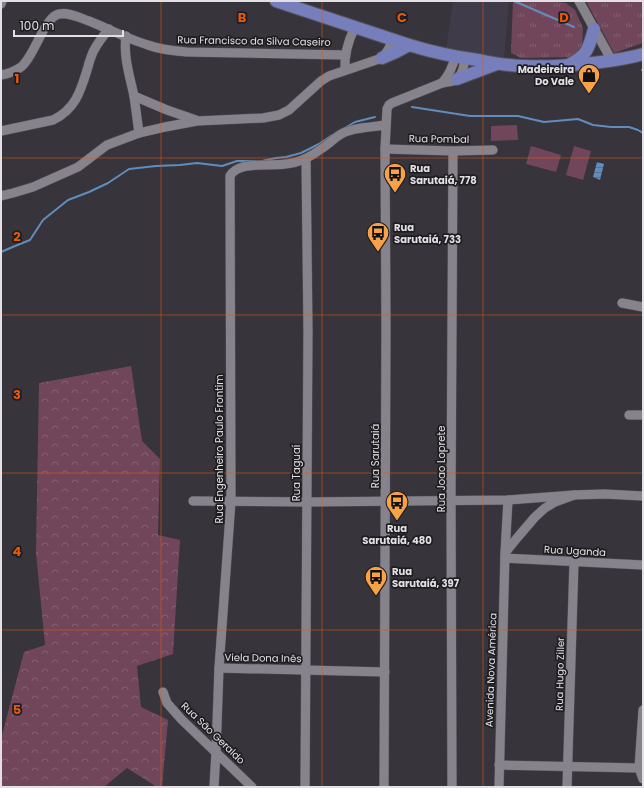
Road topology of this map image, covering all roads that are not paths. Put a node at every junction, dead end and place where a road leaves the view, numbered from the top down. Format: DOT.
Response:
graph roads {
  1 [pos="2,1"];
  2 [pos="276,1"];
  3 [pos="579,1"];
  4 [pos="1,4"];
  5 [pos="355,27"];
  6 [pos="109,29"];
  7 [pos="594,29"];
  8 [pos="126,36"];
  9 [pos="393,40"];
  10 [pos="409,46"];
  11 [pos="643,54"];
  12 [pos="345,55"];
  13 [pos="460,57"];
  14 [pos="382,58"];
  15 [pos="612,61"];
  16 [pos="498,64"];
  17 [pos="567,65"];
  18 [pos="345,70"];
  19 [pos="1,75"];
  20 [pos="457,79"];
  21 [pos="442,83"];
  22 [pos="134,96"];
  23 [pos="197,121"];
  24 [pos="386,125"];
  25 [pos="1,131"];
  26 [pos="140,133"];
  27 [pos="385,149"];
  28 [pos="493,150"];
  29 [pos="453,151"];
  30 [pos="306,159"];
  31 [pos="1,196"];
  32 [pos="622,303"];
  33 [pos="643,307"];
  34 [pos="629,415"];
  35 [pos="643,415"];
  36 [pos="574,495"];
  37 [pos="643,496"];
  38 [pos="386,500"];
  39 [pos="451,500"];
  40 [pos="508,500"];
  41 [pos="193,501"];
  42 [pos="231,501"];
  43 [pos="307,502"];
  44 [pos="505,556"];
  45 [pos="574,562"];
  46 [pos="643,565"];
  47 [pos="219,668"];
  48 [pos="306,669"];
  49 [pos="385,672"];
  50 [pos="163,692"];
  51 [pos="643,710"];
  52 [pos="216,752"];
  53 [pos="499,765"];
  54 [pos="568,766"];
  55 [pos="640,768"];
  56 [pos="643,779"];
  57 [pos="214,787"];
  58 [pos="252,787"];
  59 [pos="305,787"];
  60 [pos="384,787"];
  61 [pos="452,787"];
  62 [pos="499,787"];
  63 [pos="567,787"];
  1 -- 4 [label="street"];
  2 -- 5 [label="main road"];
  3 -- 7 [label="street"];
  5 -- 9 [label="main road"];
  5 -- 12 [label="street"];
  6 -- 8 [label="street, Rua Francisco da Silva Caseiro"];
  6 -- 19 [label="street, Rua Francisco da Silva Caseiro"];
  6 -- 25 [label="street"];
  7 -- 15 [label="street"];
  7 -- 17 [label="main road"];
  8 -- 12 [label="street, Rua Francisco da Silva Caseiro"];
  8 -- 22 [label="street"];
  9 -- 10 [label="main road"];
  9 -- 14 [label="street"];
  10 -- 13 [label="main road"];
  10 -- 14 [label="main road"];
  11 -- 15 [label="main road"];
  12 -- 18 [label="street"];
  13 -- 16 [label="main road"];
  13 -- 20 [label="street"];
  13 -- 21 [label="street"];
  14 -- 18 [label="street"];
  15 -- 17 [label="main road"];
  16 -- 17 [label="main road"];
  16 -- 20 [label="main road"];
  18 -- 23 [label="street"];
  20 -- 21 [label="street"];
  21 -- 24 [label="street, Rua Sarutaiá"];
  22 -- 23 [label="street"];
  22 -- 26 [label="street"];
  23 -- 26 [label="street"];
  24 -- 27 [label="street, Rua Sarutaiá"];
  24 -- 30 [label="street"];
  26 -- 31 [label="street"];
  27 -- 29 [label="street, Rua Pombal"];
  27 -- 38 [label="street, Rua Sarutaiá"];
  28 -- 29 [label="street, Rua Pombal"];
  29 -- 39 [label="street, Rua Joao Loprete"];
  30 -- 42 [label="street, Rua Engenheiro Paulo Frontim"];
  30 -- 43 [label="street, Rua Taguaí"];
  32 -- 33 [label="street"];
  34 -- 35 [label="street"];
  36 -- 37 [label="street"];
  36 -- 40 [label="street"];
  36 -- 44 [label="street"];
  38 -- 39 [label="street"];
  38 -- 43 [label="street"];
  38 -- 49 [label="street, Rua Sarutaiá"];
  39 -- 40 [label="street"];
  39 -- 61 [label="street, Rua Joao Loprete"];
  40 -- 44 [label="street, Avenida Nova América"];
  41 -- 42 [label="street"];
  42 -- 43 [label="street"];
  42 -- 47 [label="street, Rua Engenheiro Paulo Frontim"];
  43 -- 48 [label="street, Rua Taguaí"];
  44 -- 45 [label="street, Rua Uganda"];
  44 -- 53 [label="street, Avenida Nova América"];
  45 -- 46 [label="street, Rua Uganda"];
  45 -- 54 [label="street, Rua Hugo Ziller"];
  47 -- 48 [label="street, Viela Dona Inês"];
  47 -- 52 [label="street, Rua Engenheiro Paulo Frontim"];
  48 -- 49 [label="street, Viela Dona Inês"];
  48 -- 59 [label="street, Rua Taguaí"];
  49 -- 60 [label="street, Rua Sarutaiá"];
  50 -- 52 [label="street, Rua São Geraldo"];
  51 -- 55 [label="street"];
  52 -- 57 [label="street, Rua Engenheiro Paulo Frontim"];
  52 -- 58 [label="street, Rua São Geraldo"];
  53 -- 54 [label="street"];
  53 -- 62 [label="street, Avenida Nova América"];
  54 -- 55 [label="street"];
  54 -- 63 [label="street, Rua Hugo Ziller"];
  55 -- 56 [label="street"];
}
